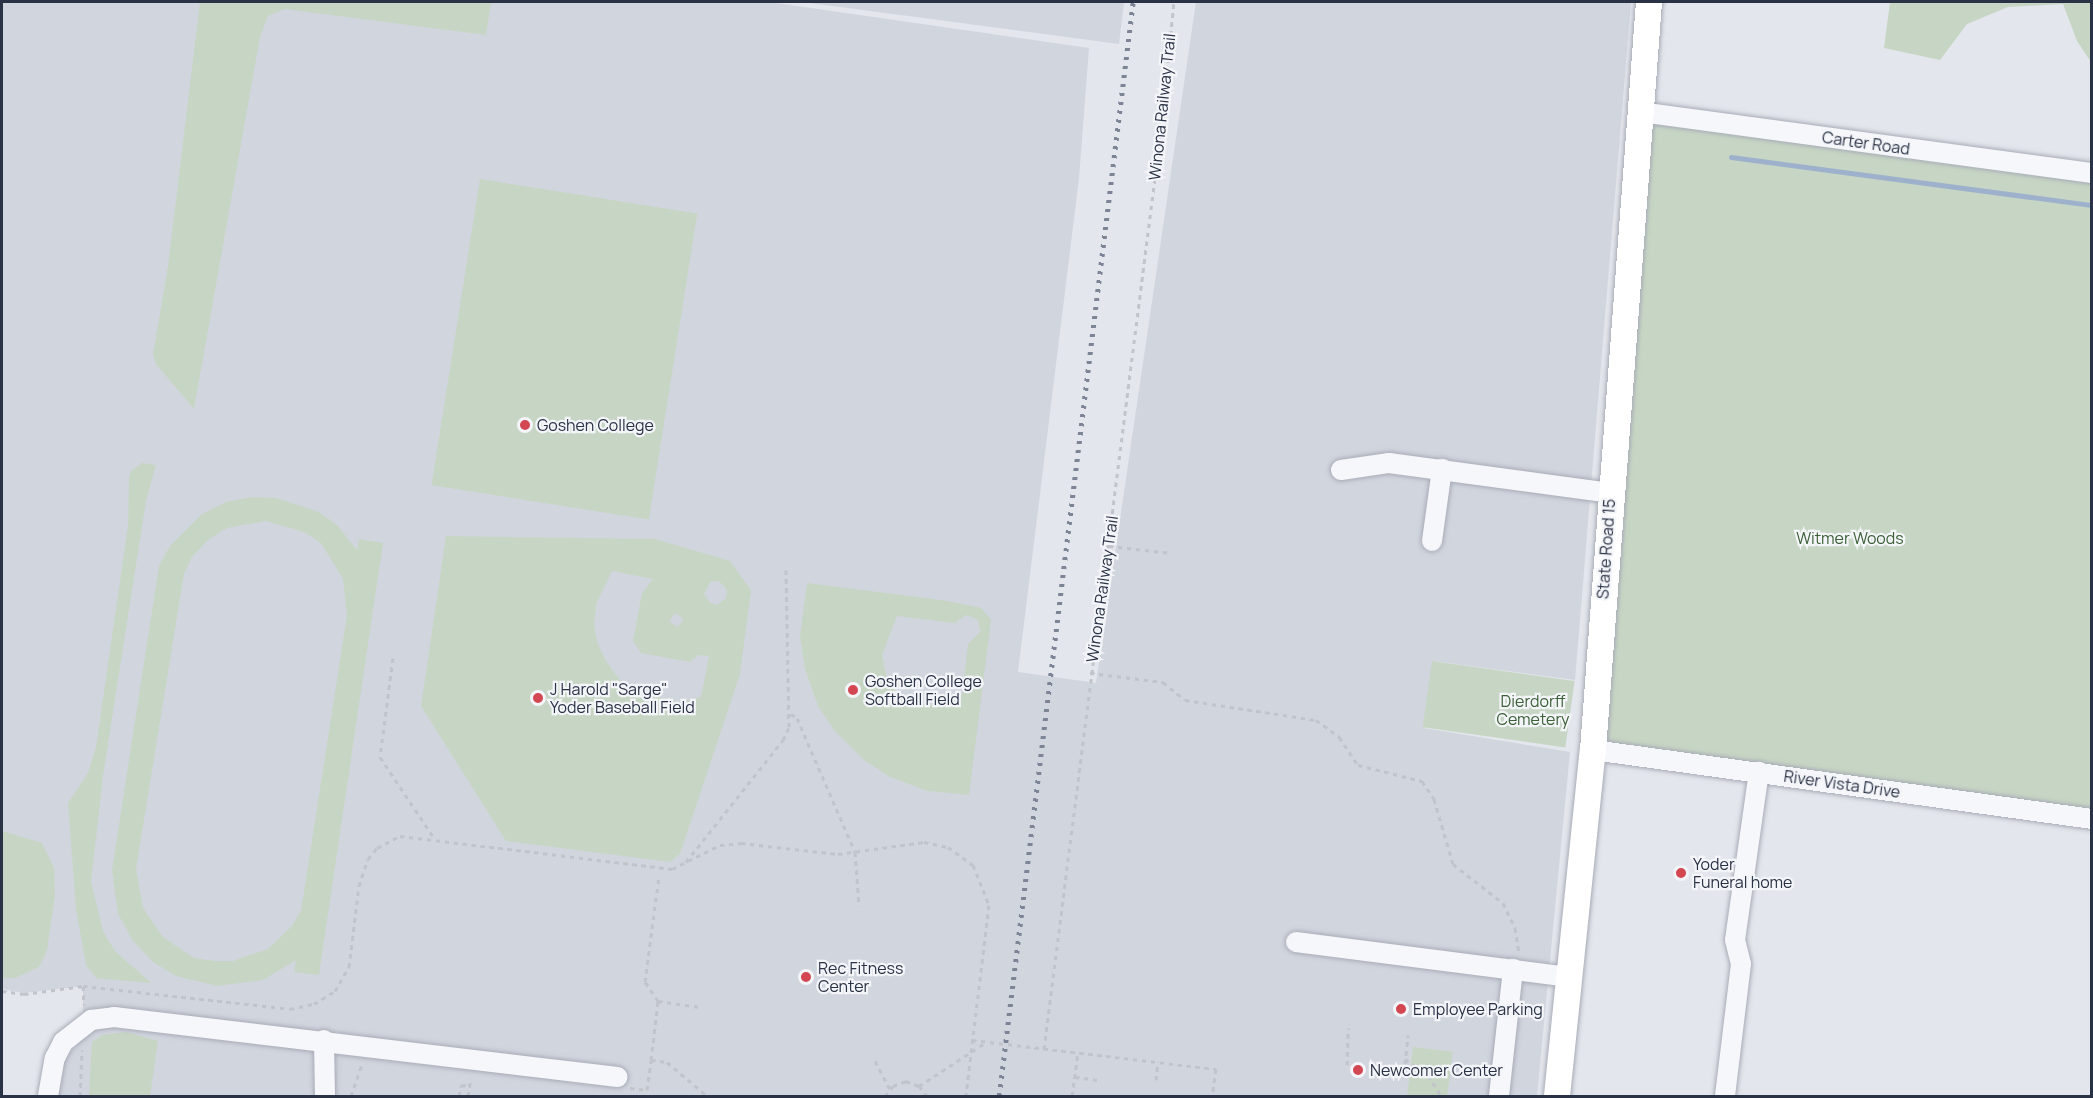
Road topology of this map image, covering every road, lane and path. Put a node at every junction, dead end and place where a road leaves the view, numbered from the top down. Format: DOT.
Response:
graph roads {
  1 [pos="1174,2"];
  2 [pos="1649,2"];
  3 [pos="1640,112"];
  4 [pos="2091,173"];
  5 [pos="1442,469"];
  6 [pos="1341,470"];
  7 [pos="1610,493"];
  8 [pos="1432,541"];
  9 [pos="1109,546"];
  10 [pos="1172,553"];
  11 [pos="786,570"];
  12 [pos="393,658"];
  13 [pos="1090,673"];
  14 [pos="790,714"];
  15 [pos="1593,750"];
  16 [pos="1759,772"];
  17 [pos="2091,819"];
  18 [pos="434,838"];
  19 [pos="855,852"];
  20 [pos="684,864"];
  21 [pos="659,876"];
  22 [pos="859,906"];
  23 [pos="1296,942"];
  24 [pos="1517,970"];
  25 [pos="1570,977"];
  26 [pos="2,991"];
  27 [pos="658,1001"];
  28 [pos="700,1007"];
  29 [pos="1348,1028"];
  30 [pos="1408,1035"];
  31 [pos="324,1040"];
  32 [pos="972,1040"];
  33 [pos="987,1042"];
  34 [pos="365,1045"];
  35 [pos="1044,1049"];
  36 [pos="971,1053"];
  37 [pos="1078,1053"];
  38 [pos="1405,1059"];
  39 [pos="651,1060"];
  40 [pos="875,1061"];
  41 [pos="1158,1062"];
  42 [pos="1405,1064"];
  43 [pos="1347,1065"];
  44 [pos="1075,1077"];
  45 [pos="1101,1080"];
  46 [pos="1155,1080"];
  47 [pos="620,1082"];
  48 [pos="470,1086"];
  49 [pos="919,1086"];
  50 [pos="890,1089"];
  51 [pos="48,1096"];
  52 [pos="325,1096"];
  53 [pos="351,1096"];
  54 [pos="459,1096"];
  55 [pos="706,1096"];
  56 [pos="885,1096"];
  57 [pos="927,1096"];
  58 [pos="966,1096"];
  59 [pos="1072,1096"];
  60 [pos="1212,1096"];
  61 [pos="1441,1096"];
  62 [pos="1499,1096"];
  63 [pos="1557,1096"];
  64 [pos="1725,1096"];
  1 -- 9 [label="path, Winona Railway Trail"];
  2 -- 3 [label="main road, State Road 15"];
  3 -- 4 [label="street, Carter Road"];
  3 -- 7 [label="main road, State Road 15"];
  5 -- 6 [label="street"];
  5 -- 7 [label="street"];
  5 -- 8 [label="street"];
  7 -- 15 [label="main road, State Road 15"];
  9 -- 10 [label="path"];
  9 -- 13 [label="path, Winona Railway Trail"];
  11 -- 14 [label="path"];
  12 -- 18 [label="path"];
  13 -- 24 [label="path"];
  13 -- 35 [label="path, Winona Railway Trail"];
  14 -- 19 [label="path"];
  14 -- 20 [label="path"];
  15 -- 16 [label="street, River Vista Drive"];
  15 -- 25 [label="main road, State Road 15"];
  16 -- 17 [label="street, River Vista Drive"];
  16 -- 64 [label="street"];
  18 -- 20 [label="path"];
  18 -- 26 [label="path"];
  19 -- 20 [label="path"];
  19 -- 22 [label="path"];
  19 -- 32 [label="path"];
  21 -- 27 [label="path"];
  23 -- 24 [label="street"];
  24 -- 25 [label="street"];
  24 -- 62 [label="street"];
  25 -- 63 [label="main road, State Road 15"];
  27 -- 28 [label="path"];
  27 -- 39 [label="path"];
  29 -- 43 [label="path"];
  30 -- 38 [label="path"];
  31 -- 34 [label="street"];
  31 -- 51 [label="street"];
  31 -- 52 [label="street"];
  32 -- 33 [label="path"];
  32 -- 36 [label="path"];
  33 -- 35 [label="path"];
  33 -- 36 [label="path"];
  34 -- 47 [label="street"];
  34 -- 53 [label="path"];
  35 -- 37 [label="path"];
  36 -- 49 [label="path"];
  36 -- 58 [label="path"];
  37 -- 41 [label="path"];
  37 -- 44 [label="path"];
  38 -- 42 [label="path"];
  38 -- 61 [label="path"];
  39 -- 47 [label="path"];
  39 -- 55 [label="path"];
  40 -- 50 [label="path"];
  41 -- 46 [label="path"];
  41 -- 60 [label="path"];
  44 -- 45 [label="path"];
  44 -- 59 [label="path"];
  48 -- 54 [label="path"];
  49 -- 50 [label="path"];
  49 -- 57 [label="path"];
  50 -- 56 [label="path"];
}
